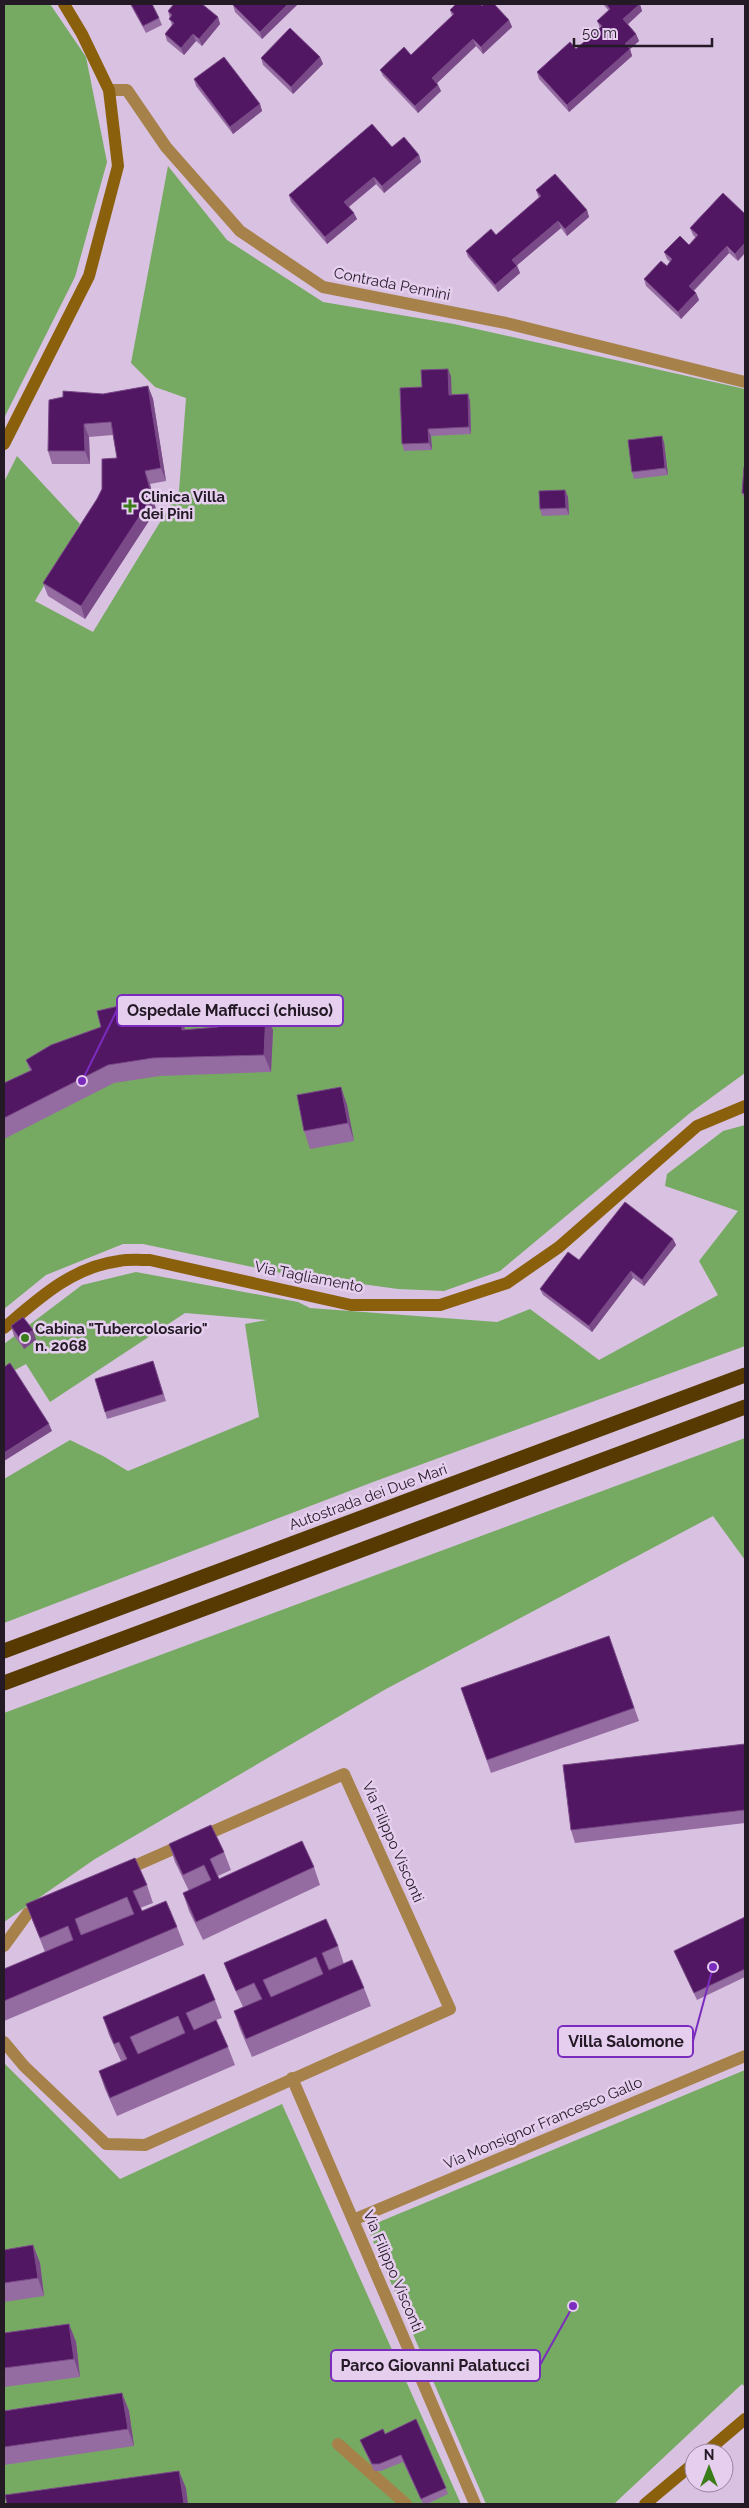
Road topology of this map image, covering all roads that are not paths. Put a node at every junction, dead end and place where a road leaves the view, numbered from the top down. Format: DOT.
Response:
graph roads {
  1 [pos="64,4"];
  2 [pos="109,90"];
  3 [pos="745,382"];
  4 [pos="4,444"];
  5 [pos="745,1106"];
  6 [pos="4,1328"];
  7 [pos="745,1375"];
  8 [pos="745,1407"];
  9 [pos="4,1651"];
  10 [pos="4,1683"];
  11 [pos="109,1878"];
  12 [pos="55,1901"];
  13 [pos="4,1946"];
  14 [pos="4,2042"];
  15 [pos="745,2056"];
  16 [pos="292,2078"];
  17 [pos="353,2220"];
  18 [pos="745,2419"];
  19 [pos="717,2443"];
  20 [pos="338,2444"];
  21 [pos="684,2471"];
  22 [pos="406,2504"];
  23 [pos="475,2504"];
  24 [pos="645,2504"];
  1 -- 2 [label="main road"];
  2 -- 3 [label="street, Contrada Pennini"];
  2 -- 4 [label="main road"];
  5 -- 6 [label="main road, Via Tagliamento"];
  7 -- 9 [label="highway, Autostrada dei Due Mari"];
  8 -- 10 [label="highway"];
  11 -- 16 [label="street, Via Filippo Visconti"];
  12 -- 13 [label="street"];
  14 -- 16 [label="street, Via Filippo Visconti"];
  15 -- 17 [label="street, Via Monsignor Francesco Gallo"];
  16 -- 17 [label="street, Via Filippo Visconti"];
  17 -- 23 [label="street, Via Filippo Visconti"];
  18 -- 19 [label="main road"];
  20 -- 22 [label="street"];
  21 -- 24 [label="main road"];
}
